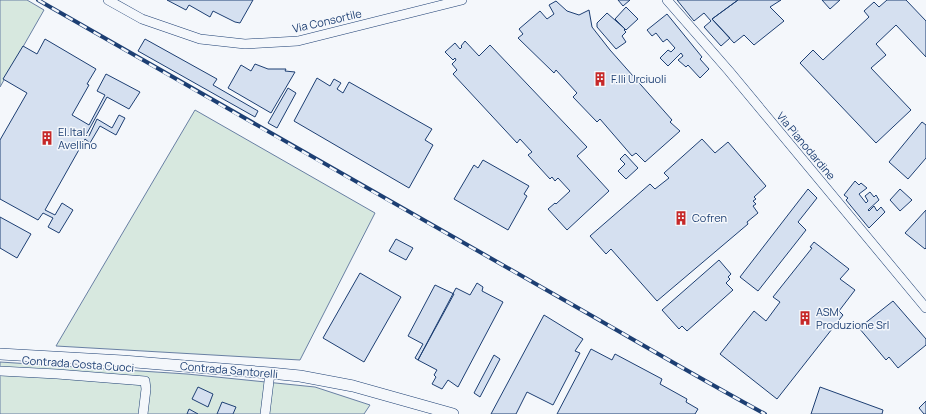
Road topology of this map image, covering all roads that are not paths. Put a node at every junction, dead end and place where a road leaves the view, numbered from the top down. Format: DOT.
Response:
graph roads {
  1 [pos="108,0"];
  2 [pos="462,0"];
  3 [pos="666,0"];
  4 [pos="926,308"];
  5 [pos="0,354"];
  6 [pos="0,371"];
  7 [pos="270,373"];
  8 [pos="143,414"];
  9 [pos="265,414"];
  10 [pos="453,414"];
  1 -- 2 [label="street, Via Consortile"];
  3 -- 4 [label="street, Via Pianodardine"];
  5 -- 7 [label="main road, Contrada Santorelli"];
  6 -- 8 [label="street, Contrada Costa Cuoci"];
  7 -- 9 [label="street"];
  7 -- 10 [label="main road, Contrada Santorelli"];
}
